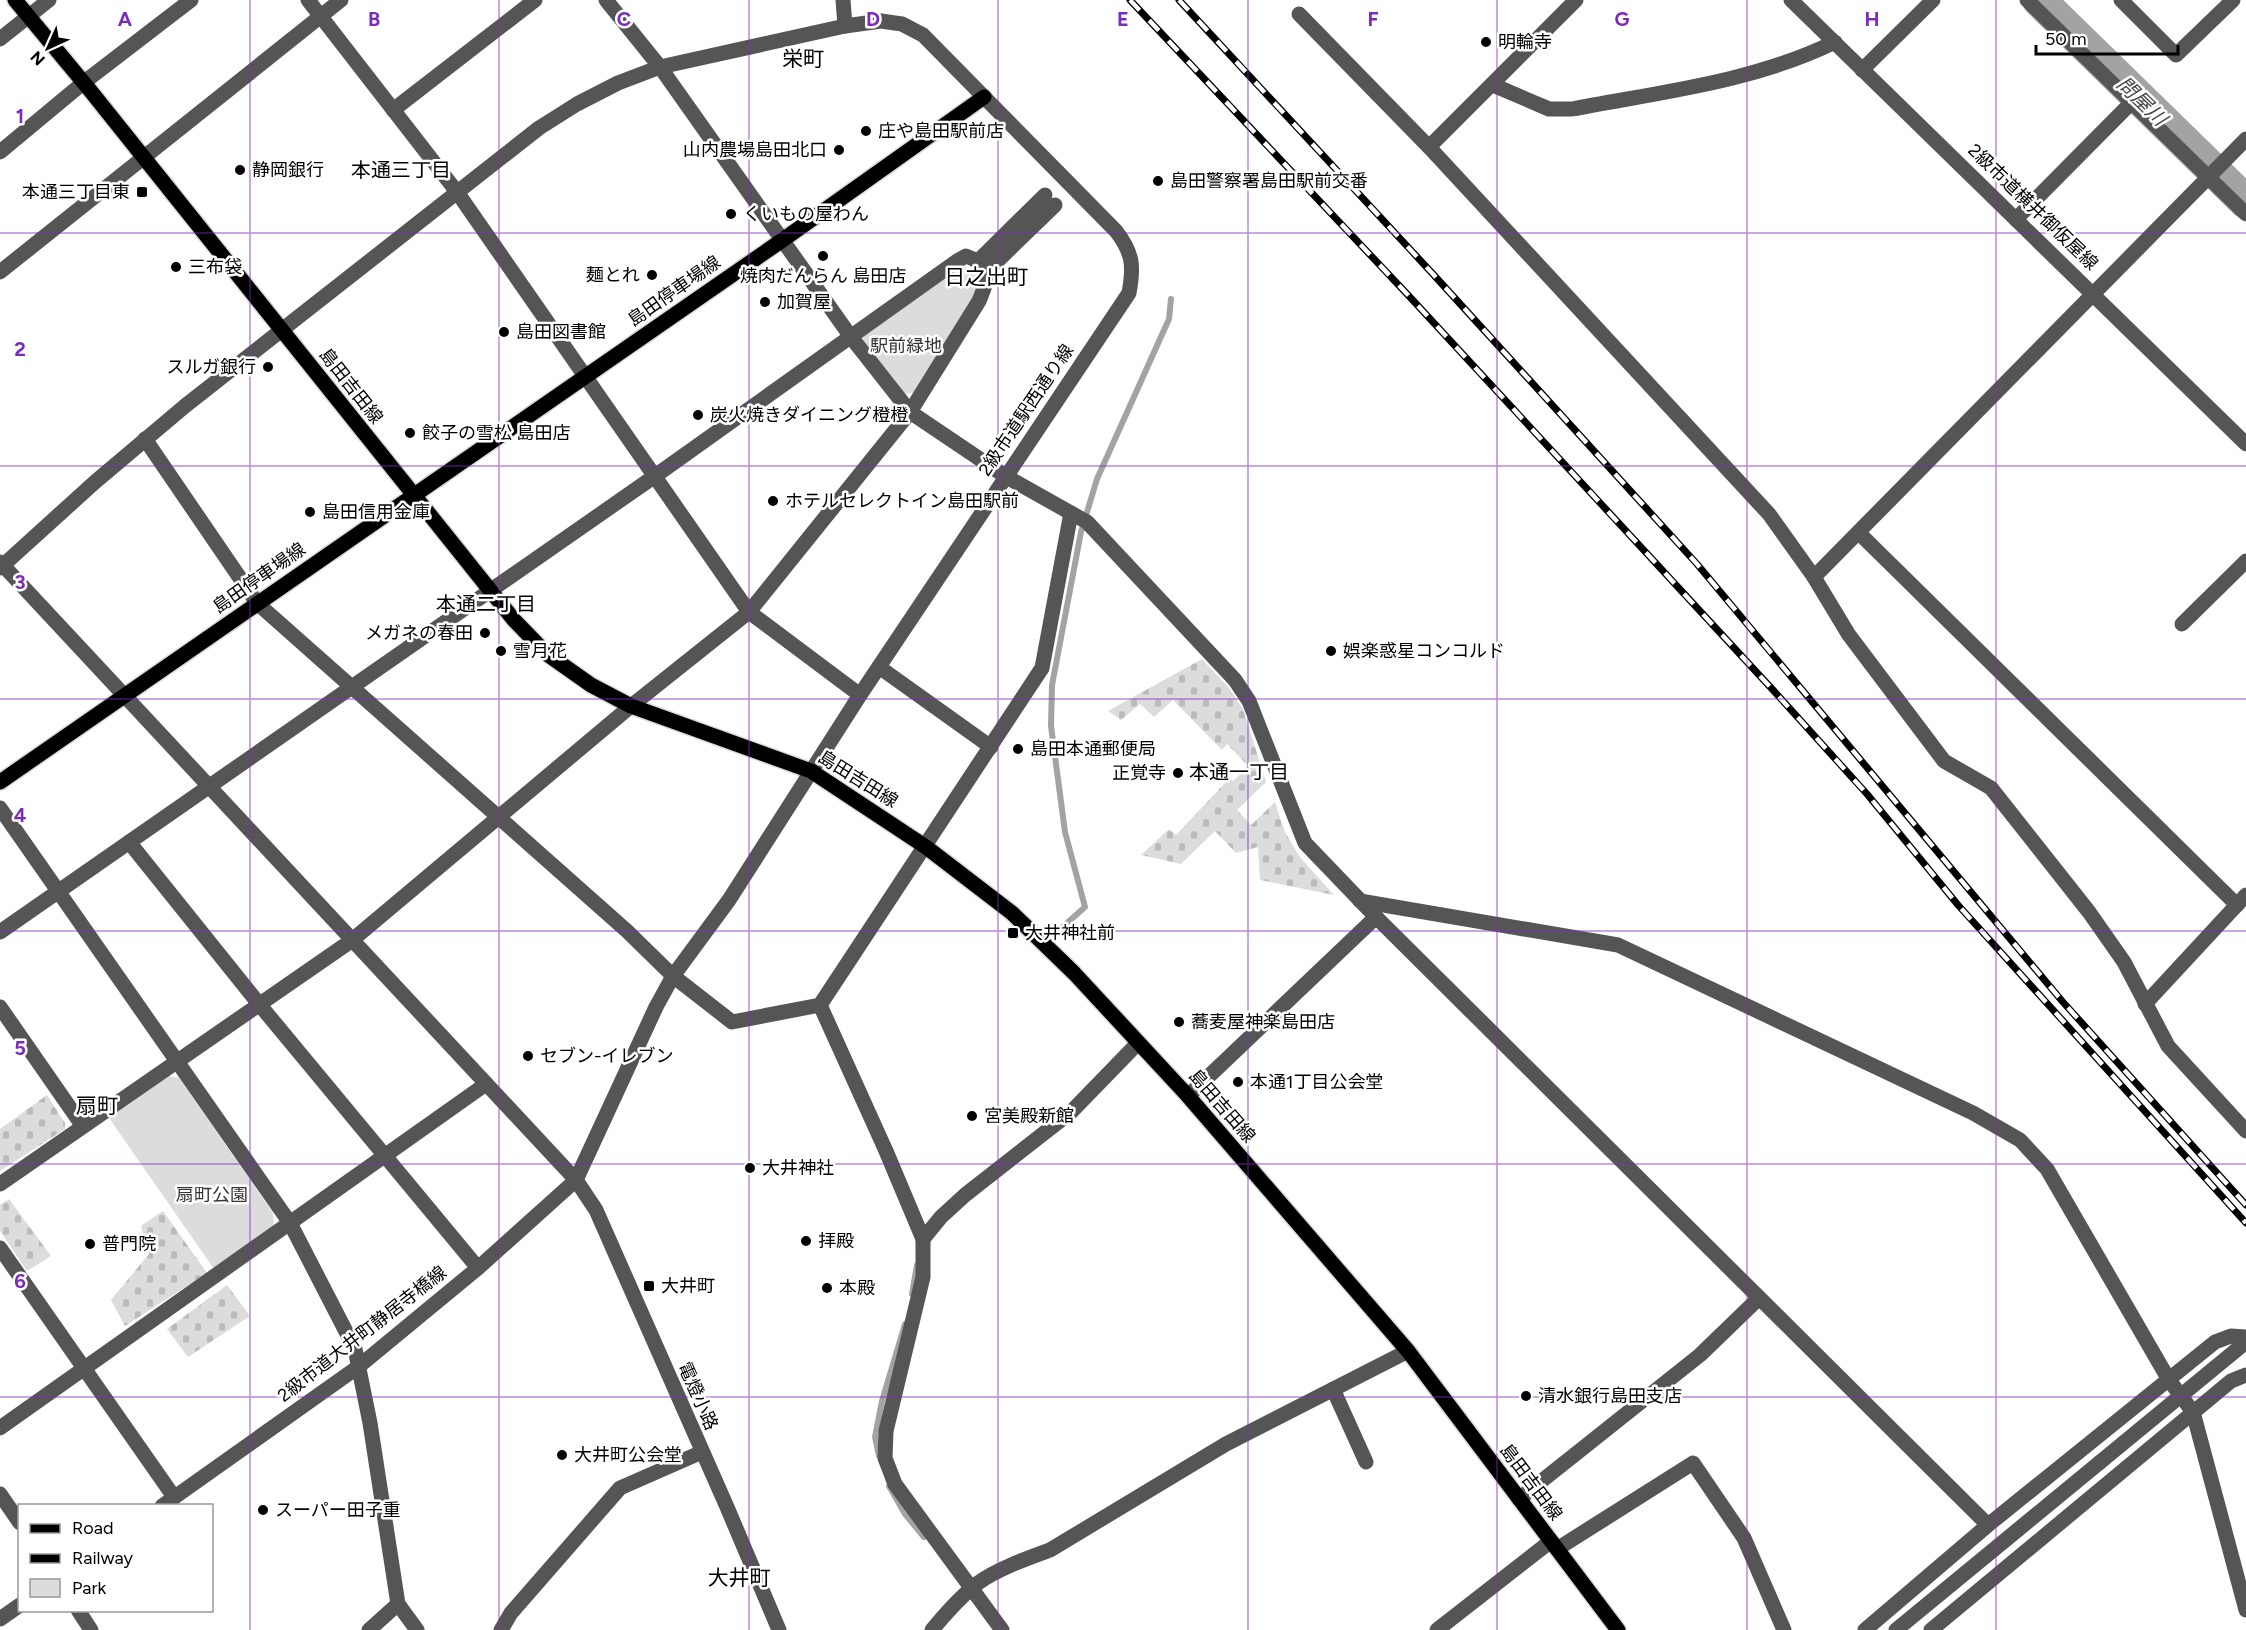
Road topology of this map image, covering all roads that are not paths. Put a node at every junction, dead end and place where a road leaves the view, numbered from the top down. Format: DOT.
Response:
graph roads {
  1 [pos="15,0"];
  2 [pos="49,0"];
  3 [pos="191,0"];
  4 [pos="308,0"];
  5 [pos="341,0"];
  6 [pos="535,0"];
  7 [pos="606,0"];
  8 [pos="843,0"];
  9 [pos="1576,0"];
  10 [pos="1791,0"];
  11 [pos="1933,0"];
  12 [pos="2027,0"];
  13 [pos="2121,0"];
  14 [pos="2233,0"];
  15 [pos="1299,14"];
  16 [pos="320,16"];
  17 [pos="28,17"];
  18 [pos="844,26"];
  19 [pos="0,39"];
  20 [pos="1835,42"];
  21 [pos="660,67"];
  22 [pos="1862,70"];
  23 [pos="83,84"];
  24 [pos="1493,84"];
  25 [pos="984,97"];
  26 [pos="2132,102"];
  27 [pos="393,110"];
  28 [pos="2246,139"];
  29 [pos="1429,147"];
  30 [pos="0,152"];
  31 [pos="143,159"];
  32 [pos="2208,177"];
  33 [pos="457,192"];
  34 [pos="1050,200"];
  35 [pos="2246,214"];
  36 [pos="2016,219"];
  37 [pos="783,239"];
  38 [pos="982,266"];
  39 [pos="0,272"];
  40 [pos="2095,294"];
  41 [pos="281,329"];
  42 [pos="851,337"];
  43 [pos="585,376"];
  44 [pos="910,412"];
  45 [pos="145,439"];
  46 [pos="2246,444"];
  47 [pos="655,476"];
  48 [pos="1005,476"];
  49 [pos="413,495"];
  50 [pos="1071,513"];
  51 [pos="1860,534"];
  52 [pos="2246,561"];
  53 [pos="1,565"];
  54 [pos="1814,577"];
  55 [pos="489,590"];
  56 [pos="257,603"];
  57 [pos="749,612"];
  58 [pos="2182,624"];
  59 [pos="879,667"];
  60 [pos="352,687"];
  61 [pos="124,695"];
  62 [pos="860,695"];
  63 [pos="631,706"];
  64 [pos="991,747"];
  65 [pos="811,771"];
  66 [pos="0,782"];
  67 [pos="208,786"];
  68 [pos="0,808"];
  69 [pos="498,818"];
  70 [pos="129,842"];
  71 [pos="926,847"];
  72 [pos="58,892"];
  73 [pos="2241,900"];
  74 [pos="1360,902"];
  75 [pos="1376,917"];
  76 [pos="0,932"];
  77 [pos="351,941"];
  78 [pos="673,976"];
  79 [pos="259,1004"];
  80 [pos="2145,1004"];
  81 [pos="820,1005"];
  82 [pos="0,1007"];
  83 [pos="1137,1042"];
  84 [pos="176,1062"];
  85 [pos="486,1084"];
  86 [pos="1188,1096"];
  87 [pos="82,1125"];
  88 [pos="2246,1131"];
  89 [pos="385,1156"];
  90 [pos="576,1180"];
  91 [pos="0,1184"];
  92 [pos="290,1223"];
  93 [pos="923,1239"];
  94 [pos="0,1248"];
  95 [pos="478,1268"];
  96 [pos="1759,1298"];
  97 [pos="2246,1339"];
  98 [pos="1408,1351"];
  99 [pos="358,1367"];
  100 [pos="85,1368"];
  101 [pos="2246,1375"];
  102 [pos="2169,1380"];
  103 [pos="1333,1389"];
  104 [pos="2193,1412"];
  105 [pos="0,1428"];
  106 [pos="702,1452"];
  107 [pos="1366,1462"];
  108 [pos="0,1494"];
  109 [pos="1519,1499"];
  110 [pos="168,1501"];
  111 [pos="18,1520"];
  112 [pos="1988,1525"];
  113 [pos="1554,1545"];
  114 [pos="972,1589"];
  115 [pos="399,1604"];
  116 [pos="18,1606"];
  117 [pos="2246,1610"];
  118 [pos="79,1612"];
  119 [pos="0,1619"];
  120 [pos="1937,1628"];
  121 [pos="91,1630"];
  122 [pos="369,1630"];
  123 [pos="417,1630"];
  124 [pos="501,1630"];
  125 [pos="779,1630"];
  126 [pos="932,1630"];
  127 [pos="1002,1630"];
  128 [pos="1437,1630"];
  129 [pos="1618,1630"];
  130 [pos="1784,1630"];
  131 [pos="1865,1630"];
  132 [pos="1896,1630"];
  1 -- 17 [label="main road, 島田吉田線"];
  2 -- 17 [label="street"];
  3 -- 23 [label="street"];
  4 -- 16 [label="street"];
  5 -- 16 [label="street"];
  6 -- 27 [label="street"];
  7 -- 21 [label="street"];
  8 -- 18 [label="street"];
  9 -- 24 [label="street"];
  10 -- 20 [label="street, 2級市道横井御仮屋線"];
  11 -- 22 [label="street"];
  12 -- 26 [label="street"];
  13 -- 14 [label="street"];
  15 -- 29 [label="street"];
  16 -- 27 [label="street"];
  16 -- 31 [label="street"];
  17 -- 19 [label="street"];
  17 -- 23 [label="main road, 島田吉田線"];
  18 -- 21 [label="street"];
  18 -- 25 [label="street"];
  20 -- 22 [label="street, 2級市道横井御仮屋線"];
  20 -- 24 [label="street"];
  21 -- 33 [label="street"];
  21 -- 37 [label="street"];
  22 -- 36 [label="street, 2級市道横井御仮屋線"];
  23 -- 30 [label="street"];
  23 -- 31 [label="main road, 島田吉田線"];
  24 -- 29 [label="street"];
  25 -- 37 [label="main road, 島田停車場線"];
  25 -- 48 [label="street, 2級市道駅西通り線"];
  26 -- 32 [label="street"];
  26 -- 36 [label="street"];
  27 -- 33 [label="street"];
  28 -- 32 [label="street"];
  29 -- 54 [label="street"];
  31 -- 39 [label="street"];
  31 -- 41 [label="main road, 島田吉田線"];
  32 -- 35 [label="street"];
  32 -- 40 [label="street"];
  33 -- 41 [label="street"];
  33 -- 43 [label="street"];
  34 -- 38 [label="street"];
  36 -- 40 [label="street, 2級市道横井御仮屋線"];
  37 -- 42 [label="street"];
  37 -- 43 [label="main road, 島田停車場線"];
  38 -- 42 [label="street"];
  38 -- 44 [label="street"];
  40 -- 46 [label="street, 2級市道横井御仮屋線"];
  40 -- 51 [label="street"];
  41 -- 45 [label="street"];
  41 -- 49 [label="main road, 島田吉田線"];
  42 -- 44 [label="street"];
  42 -- 47 [label="street"];
  43 -- 47 [label="street"];
  43 -- 49 [label="main road, 島田停車場線"];
  44 -- 48 [label="street"];
  44 -- 57 [label="street"];
  45 -- 53 [label="street"];
  45 -- 56 [label="street"];
  47 -- 55 [label="street"];
  47 -- 57 [label="street"];
  48 -- 50 [label="street"];
  48 -- 59 [label="street, 2級市道駅西通り線"];
  49 -- 55 [label="main road, 島田吉田線"];
  49 -- 56 [label="main road, 島田停車場線"];
  50 -- 64 [label="street"];
  50 -- 74 [label="street"];
  51 -- 54 [label="street"];
  51 -- 73 [label="street"];
  52 -- 58 [label="street"];
  53 -- 61 [label="street, 電燈小路"];
  54 -- 80 [label="street"];
  55 -- 60 [label="street"];
  55 -- 63 [label="main road, 島田吉田線"];
  56 -- 60 [label="street"];
  56 -- 61 [label="main road, 島田停車場線"];
  57 -- 62 [label="street"];
  57 -- 63 [label="street"];
  59 -- 62 [label="street, 2級市道駅西通り線"];
  59 -- 64 [label="street"];
  60 -- 67 [label="street"];
  60 -- 69 [label="street"];
  61 -- 66 [label="main road, 島田停車場線"];
  61 -- 67 [label="street, 電燈小路"];
  62 -- 65 [label="street, 2級市道駅西通り線"];
  63 -- 65 [label="main road, 島田吉田線"];
  63 -- 69 [label="street"];
  64 -- 71 [label="street"];
  65 -- 71 [label="main road, 島田吉田線"];
  65 -- 78 [label="street, 2級市道駅西通り線"];
  67 -- 70 [label="street"];
  67 -- 77 [label="street, 電燈小路"];
  68 -- 72 [label="street"];
  69 -- 77 [label="street"];
  69 -- 78 [label="street"];
  70 -- 72 [label="street"];
  70 -- 79 [label="street"];
  71 -- 81 [label="street"];
  71 -- 83 [label="main road, 島田吉田線"];
  72 -- 76 [label="street"];
  72 -- 84 [label="street"];
  73 -- 80 [label="street"];
  74 -- 75 [label="street"];
  74 -- 102 [label="street"];
  75 -- 86 [label="street"];
  75 -- 96 [label="street"];
  77 -- 79 [label="street"];
  77 -- 85 [label="street, 電燈小路"];
  78 -- 81 [label="street"];
  78 -- 90 [label="street, 2級市道駅西通り線"];
  79 -- 84 [label="street"];
  79 -- 89 [label="street"];
  80 -- 88 [label="street"];
  81 -- 93 [label="street"];
  82 -- 87 [label="street"];
  83 -- 86 [label="main road, 島田吉田線"];
  83 -- 93 [label="street"];
  84 -- 87 [label="street"];
  84 -- 92 [label="street"];
  85 -- 89 [label="street"];
  85 -- 90 [label="street, 電燈小路"];
  86 -- 98 [label="main road, 島田吉田線"];
  87 -- 91 [label="street"];
  89 -- 92 [label="street"];
  89 -- 95 [label="street"];
  90 -- 95 [label="street, 2級市道大井町静居寺橋線"];
  90 -- 106 [label="street, 電燈小路"];
  92 -- 99 [label="street"];
  92 -- 100 [label="street"];
  93 -- 114 [label="street"];
  94 -- 100 [label="street"];
  95 -- 99 [label="street, 2級市道大井町静居寺橋線"];
  96 -- 109 [label="street"];
  96 -- 112 [label="street"];
  97 -- 102 [label="street"];
  97 -- 132 [label="street, bridge"];
  98 -- 103 [label="street"];
  98 -- 109 [label="main road, 島田吉田線"];
  99 -- 110 [label="street, 2級市道大井町静居寺橋線"];
  99 -- 115 [label="street"];
  100 -- 105 [label="street"];
  100 -- 110 [label="street"];
  101 -- 104 [label="street"];
  102 -- 104 [label="street"];
  102 -- 112 [label="street"];
  103 -- 107 [label="street"];
  103 -- 114 [label="street"];
  104 -- 117 [label="street"];
  104 -- 120 [label="street"];
  106 -- 124 [label="street"];
  106 -- 125 [label="street, 電燈小路"];
  108 -- 111 [label="street"];
  109 -- 113 [label="main road, 島田吉田線"];
  112 -- 131 [label="street"];
  113 -- 128 [label="street"];
  113 -- 129 [label="main road, 島田吉田線"];
  113 -- 130 [label="street"];
  114 -- 126 [label="street"];
  114 -- 127 [label="street"];
  115 -- 122 [label="street"];
  115 -- 123 [label="street"];
  116 -- 119 [label="street"];
  118 -- 121 [label="street"];
}
